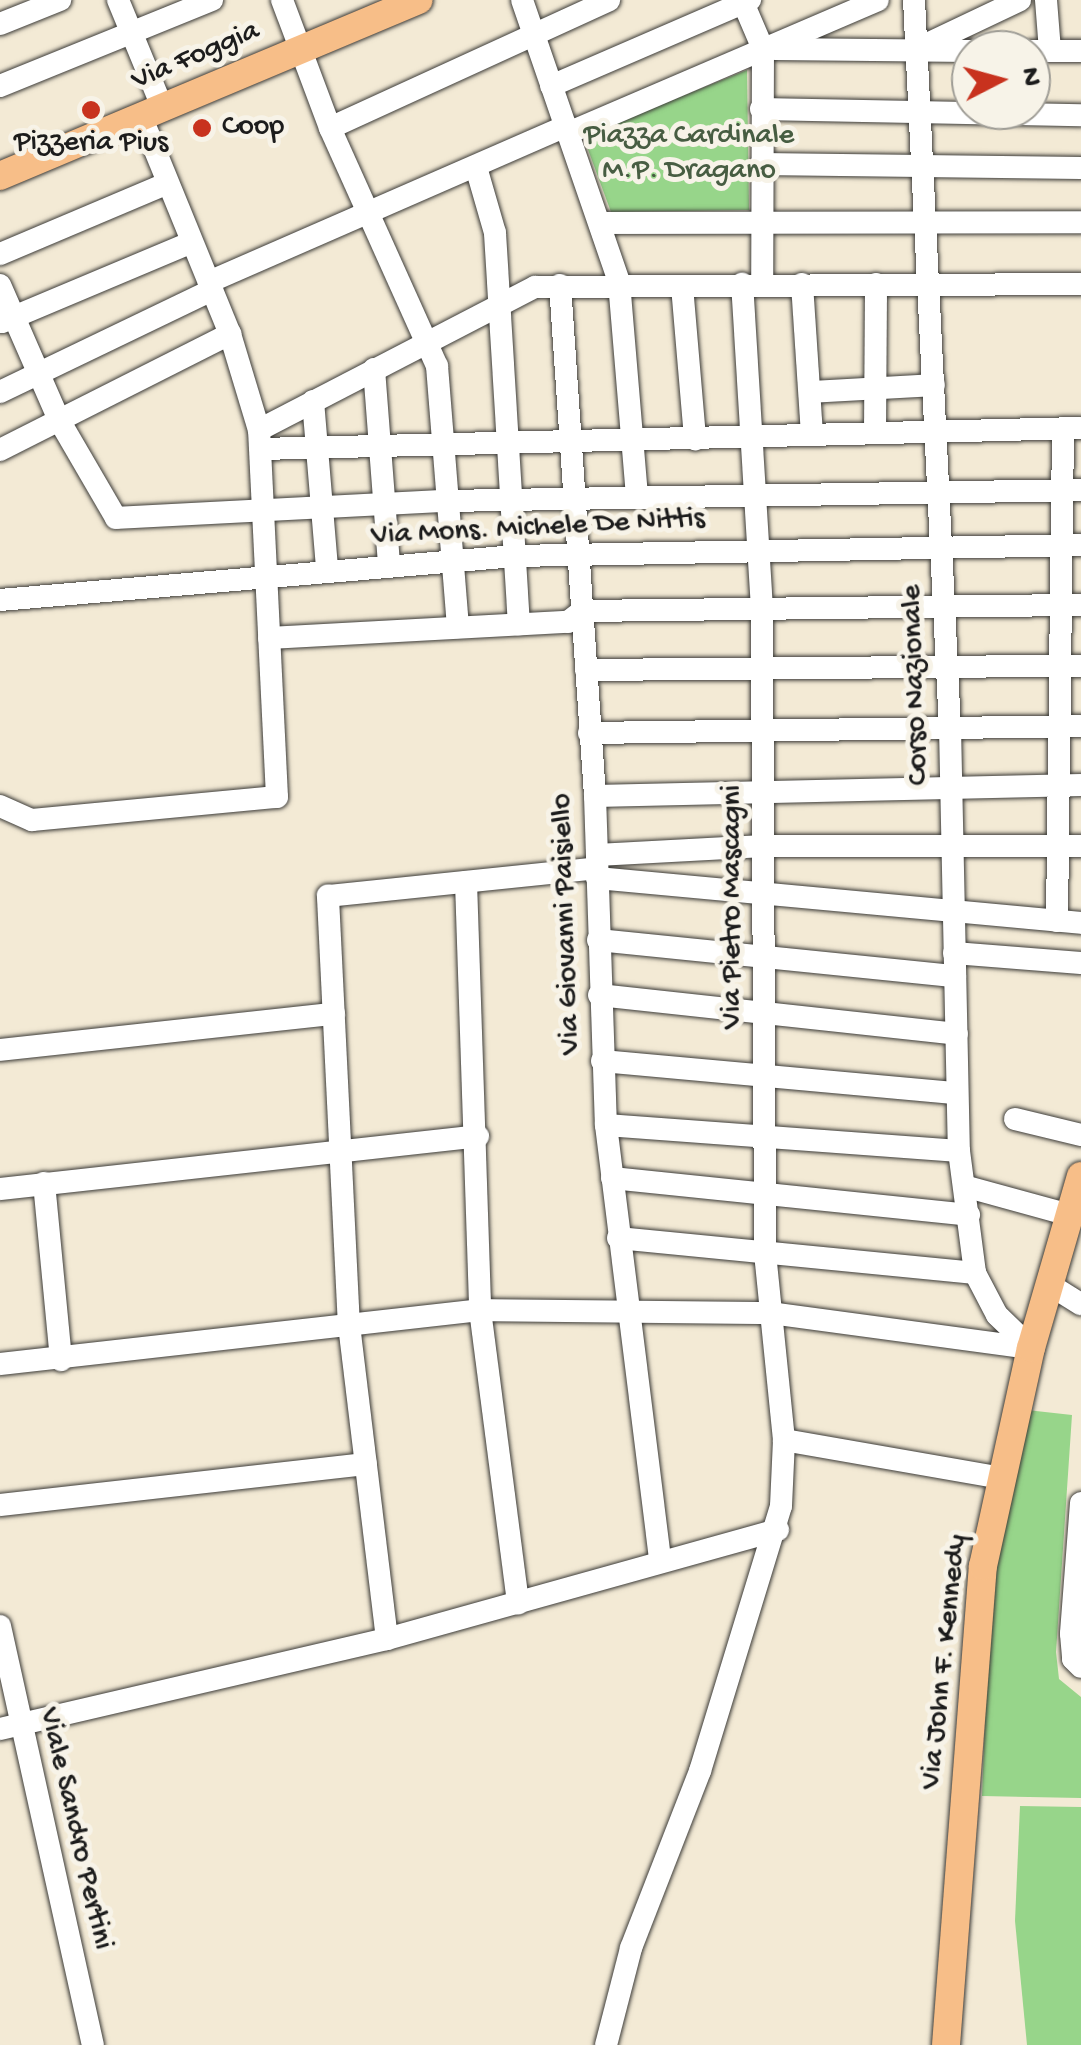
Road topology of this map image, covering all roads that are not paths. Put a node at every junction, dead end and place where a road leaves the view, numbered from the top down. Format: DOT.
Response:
graph roads {
  1 [pos="60,0"];
  2 [pos="118,0"];
  3 [pos="212,0"];
  4 [pos="282,0"];
  5 [pos="418,0"];
  6 [pos="522,0"];
  7 [pos="609,0"];
  8 [pos="878,0"];
  9 [pos="914,0"];
  10 [pos="1020,0"];
  11 [pos="1046,0"];
  12 [pos="745,1"];
  13 [pos="0,24"];
  14 [pos="1042,30"];
  15 [pos="131,34"];
  16 [pos="533,34"];
  17 [pos="302,48"];
  18 [pos="763,49"];
  19 [pos="918,50"];
  20 [pos="951,51"];
  21 [pos="1051,51"];
  22 [pos="1081,51"];
  23 [pos="0,86"];
  24 [pos="551,86"];
  25 [pos="761,110"];
  26 [pos="151,111"];
  27 [pos="920,114"];
  28 [pos="1081,115"];
  29 [pos="330,128"];
  30 [pos="567,129"];
  31 [pos="761,164"];
  32 [pos="924,165"];
  33 [pos="476,167"];
  34 [pos="1081,168"];
  35 [pos="1,173"];
  36 [pos="168,184"];
  37 [pos="364,210"];
  38 [pos="926,221"];
  39 [pos="600,222"];
  40 [pos="760,222"];
  41 [pos="1081,222"];
  42 [pos="192,242"];
  43 [pos="0,254"];
  44 [pos="619,282"];
  45 [pos="752,284"];
  46 [pos="802,284"];
  47 [pos="876,284"];
  48 [pos="1081,284"];
  49 [pos="0,285"];
  50 [pos="560,285"];
  51 [pos="928,285"];
  52 [pos="210,286"];
  53 [pos="682,286"];
  54 [pos="500,302"];
  55 [pos="7,320"];
  56 [pos="230,334"];
  57 [pos="428,340"];
  58 [pos="374,369"];
  59 [pos="38,373"];
  60 [pos="934,385"];
  61 [pos="875,388"];
  62 [pos="0,392"];
  63 [pos="810,392"];
  64 [pos="312,401"];
  65 [pos="59,420"];
  66 [pos="1072,428"];
  67 [pos="937,431"];
  68 [pos="874,432"];
  69 [pos="812,434"];
  70 [pos="753,436"];
  71 [pos="260,440"];
  72 [pos="695,440"];
  73 [pos="632,441"];
  74 [pos="568,443"];
  75 [pos="506,445"];
  76 [pos="382,446"];
  77 [pos="442,447"];
  78 [pos="317,448"];
  79 [pos="0,450"];
  80 [pos="938,490"];
  81 [pos="1072,490"];
  82 [pos="758,496"];
  83 [pos="573,498"];
  84 [pos="638,498"];
  85 [pos="510,500"];
  86 [pos="445,501"];
  87 [pos="384,506"];
  88 [pos="322,510"];
  89 [pos="263,514"];
  90 [pos="1070,545"];
  91 [pos="942,547"];
  92 [pos="759,550"];
  93 [pos="576,554"];
  94 [pos="515,556"];
  95 [pos="454,561"];
  96 [pos="389,566"];
  97 [pos="327,569"];
  98 [pos="266,573"];
  99 [pos="0,600"];
  100 [pos="945,605"];
  101 [pos="1070,605"];
  102 [pos="762,609"];
  103 [pos="582,611"];
  104 [pos="518,624"];
  105 [pos="458,627"];
  106 [pos="269,638"];
  107 [pos="947,664"];
  108 [pos="1070,666"];
  109 [pos="763,667"];
  110 [pos="586,670"];
  111 [pos="1070,726"];
  112 [pos="950,727"];
  113 [pos="764,728"];
  114 [pos="589,734"];
  115 [pos="1081,785"];
  116 [pos="951,786"];
  117 [pos="1057,786"];
  118 [pos="765,787"];
  119 [pos="595,796"];
  120 [pos="0,806"];
  121 [pos="764,846"];
  122 [pos="1081,846"];
  123 [pos="952,847"];
  124 [pos="1055,847"];
  125 [pos="597,867"];
  126 [pos="466,882"];
  127 [pos="766,898"];
  128 [pos="951,914"];
  129 [pos="1056,920"];
  130 [pos="1081,922"];
  131 [pos="598,940"];
  132 [pos="765,954"];
  133 [pos="1081,963"];
  134 [pos="954,965"];
  135 [pos="600,996"];
  136 [pos="763,1013"];
  137 [pos="334,1014"];
  138 [pos="957,1034"];
  139 [pos="0,1050"];
  140 [pos="602,1061"];
  141 [pos="762,1076"];
  142 [pos="957,1093"];
  143 [pos="1015,1119"];
  144 [pos="606,1125"];
  145 [pos="764,1132"];
  146 [pos="1081,1135"];
  147 [pos="478,1136"];
  148 [pos="345,1148"];
  149 [pos="959,1151"];
  150 [pos="1081,1176"];
  151 [pos="612,1178"];
  152 [pos="44,1184"];
  153 [pos="964,1186"];
  154 [pos="0,1189"];
  155 [pos="764,1192"];
  156 [pos="969,1215"];
  157 [pos="1070,1215"];
  158 [pos="618,1238"];
  159 [pos="765,1252"];
  160 [pos="974,1273"];
  161 [pos="1050,1285"];
  162 [pos="1081,1304"];
  163 [pos="480,1310"];
  164 [pos="628,1311"];
  165 [pos="772,1313"];
  166 [pos="348,1326"];
  167 [pos="1030,1348"];
  168 [pos="60,1360"];
  169 [pos="0,1364"];
  170 [pos="784,1440"];
  171 [pos="366,1464"];
  172 [pos="1002,1478"];
  173 [pos="1081,1502"];
  174 [pos="0,1506"];
  175 [pos="778,1530"];
  176 [pos="660,1558"];
  177 [pos="518,1604"];
  178 [pos="0,1626"];
  179 [pos="387,1639"];
  180 [pos="1081,1667"];
  181 [pos="9,1725"];
  182 [pos="93,2045"];
  183 [pos="606,2045"];
  184 [pos="946,2045"];
  1 -- 13 [label="street"];
  2 -- 15 [label="street"];
  3 -- 15 [label="street"];
  4 -- 17 [label="street"];
  5 -- 17 [label="main road, Via Foggia"];
  6 -- 16 [label="street"];
  7 -- 16 [label="street"];
  8 -- 18 [label="street"];
  9 -- 19 [label="street, Corso Nazionale"];
  10 -- 19 [label="street"];
  11 -- 14 [label="street"];
  12 -- 18 [label="street"];
  12 -- 24 [label="street"];
  15 -- 23 [label="street"];
  15 -- 26 [label="street"];
  16 -- 24 [label="street"];
  16 -- 29 [label="street"];
  17 -- 26 [label="main road, Via Foggia"];
  17 -- 29 [label="street"];
  18 -- 19 [label="street"];
  18 -- 25 [label="street, Via Pietro Mascagni"];
  18 -- 30 [label="street"];
  19 -- 20 [label="street"];
  19 -- 27 [label="street, Corso Nazionale"];
  21 -- 22 [label="street"];
  24 -- 30 [label="street"];
  25 -- 27 [label="street"];
  25 -- 31 [label="street, Via Pietro Mascagni"];
  26 -- 35 [label="main road, Via Foggia"];
  26 -- 36 [label="street"];
  27 -- 28 [label="street"];
  27 -- 32 [label="street, Corso Nazionale"];
  29 -- 37 [label="street"];
  30 -- 33 [label="street"];
  30 -- 39 [label="street"];
  31 -- 32 [label="street"];
  31 -- 40 [label="street, Via Pietro Mascagni"];
  32 -- 34 [label="street"];
  32 -- 38 [label="street, Corso Nazionale"];
  33 -- 37 [label="street"];
  33 -- 54 [label="street"];
  36 -- 42 [label="street"];
  36 -- 43 [label="street"];
  37 -- 52 [label="street"];
  37 -- 57 [label="street"];
  38 -- 40 [label="street"];
  38 -- 41 [label="street"];
  38 -- 51 [label="street, Corso Nazionale"];
  39 -- 40 [label="street"];
  39 -- 44 [label="street"];
  40 -- 45 [label="street, Via Pietro Mascagni"];
  42 -- 52 [label="street"];
  42 -- 55 [label="street"];
  44 -- 50 [label="street"];
  44 -- 53 [label="street"];
  44 -- 73 [label="street"];
  45 -- 46 [label="street"];
  45 -- 53 [label="street"];
  45 -- 70 [label="street, Via Pietro Mascagni"];
  46 -- 47 [label="street"];
  46 -- 63 [label="street"];
  47 -- 51 [label="street"];
  47 -- 61 [label="street"];
  48 -- 51 [label="street"];
  49 -- 55 [label="street"];
  50 -- 54 [label="street"];
  50 -- 74 [label="street, Via Giovanni Paisiello"];
  51 -- 60 [label="street, Corso Nazionale"];
  52 -- 56 [label="street"];
  52 -- 59 [label="street"];
  53 -- 72 [label="street"];
  54 -- 57 [label="street"];
  54 -- 75 [label="street"];
  55 -- 59 [label="street"];
  56 -- 65 [label="street"];
  56 -- 71 [label="street"];
  57 -- 58 [label="street"];
  57 -- 77 [label="street"];
  58 -- 64 [label="street"];
  58 -- 76 [label="street"];
  59 -- 62 [label="street"];
  59 -- 65 [label="street"];
  60 -- 61 [label="street"];
  60 -- 67 [label="street, Corso Nazionale"];
  61 -- 63 [label="street"];
  61 -- 68 [label="street"];
  63 -- 69 [label="street"];
  64 -- 71 [label="street"];
  64 -- 78 [label="street"];
  65 -- 79 [label="street"];
  65 -- 89 [label="street"];
  66 -- 67 [label="street"];
  66 -- 81 [label="street"];
  67 -- 68 [label="street"];
  67 -- 80 [label="street, Corso Nazionale"];
  68 -- 69 [label="street"];
  69 -- 70 [label="street"];
  70 -- 72 [label="street"];
  70 -- 82 [label="street, Via Pietro Mascagni"];
  71 -- 78 [label="street"];
  71 -- 89 [label="street"];
  72 -- 73 [label="street"];
  73 -- 74 [label="street"];
  73 -- 84 [label="street"];
  74 -- 75 [label="street"];
  74 -- 83 [label="street, Via Giovanni Paisiello"];
  75 -- 77 [label="street"];
  75 -- 85 [label="street"];
  76 -- 77 [label="street"];
  76 -- 78 [label="street"];
  76 -- 87 [label="street"];
  77 -- 86 [label="street"];
  78 -- 88 [label="street"];
  80 -- 81 [label="street"];
  80 -- 82 [label="street"];
  80 -- 91 [label="street, Corso Nazionale"];
  81 -- 90 [label="street"];
  82 -- 84 [label="street"];
  82 -- 92 [label="street, Via Pietro Mascagni"];
  83 -- 84 [label="street"];
  83 -- 85 [label="street"];
  83 -- 93 [label="street, Via Giovanni Paisiello"];
  85 -- 86 [label="street"];
  85 -- 94 [label="street"];
  86 -- 87 [label="street"];
  86 -- 95 [label="street"];
  87 -- 88 [label="street"];
  87 -- 96 [label="street"];
  88 -- 89 [label="street"];
  88 -- 97 [label="street"];
  89 -- 98 [label="street"];
  90 -- 91 [label="street, Via Mons. Michele De Nittis"];
  90 -- 101 [label="street"];
  91 -- 92 [label="street, Via Mons. Michele De Nittis"];
  91 -- 100 [label="street, Corso Nazionale"];
  92 -- 93 [label="street, Via Mons. Michele De Nittis"];
  92 -- 102 [label="street, Via Pietro Mascagni"];
  93 -- 94 [label="street, Via Mons. Michele De Nittis"];
  93 -- 103 [label="street, Via Giovanni Paisiello"];
  94 -- 95 [label="street, Via Mons. Michele De Nittis"];
  94 -- 104 [label="street"];
  95 -- 96 [label="street, Via Mons. Michele De Nittis"];
  95 -- 105 [label="street"];
  96 -- 97 [label="street, Via Mons. Michele De Nittis"];
  97 -- 98 [label="street, Via Mons. Michele De Nittis"];
  98 -- 99 [label="street, Via Mons. Michele De Nittis"];
  98 -- 106 [label="street"];
  100 -- 101 [label="street"];
  100 -- 102 [label="street"];
  100 -- 107 [label="street, Corso Nazionale"];
  101 -- 108 [label="street"];
  102 -- 103 [label="street"];
  102 -- 109 [label="street, Via Pietro Mascagni"];
  103 -- 104 [label="street"];
  103 -- 110 [label="street, Via Giovanni Paisiello"];
  104 -- 105 [label="street"];
  105 -- 106 [label="street"];
  106 -- 120 [label="street"];
  107 -- 108 [label="street"];
  107 -- 109 [label="street"];
  107 -- 112 [label="street, Corso Nazionale"];
  108 -- 111 [label="street"];
  109 -- 110 [label="street"];
  109 -- 113 [label="street, Via Pietro Mascagni"];
  110 -- 114 [label="street, Via Giovanni Paisiello"];
  111 -- 112 [label="street"];
  111 -- 117 [label="street"];
  112 -- 113 [label="street"];
  112 -- 116 [label="street, Corso Nazionale"];
  113 -- 114 [label="street"];
  113 -- 118 [label="street, Via Pietro Mascagni"];
  114 -- 119 [label="street, Via Giovanni Paisiello"];
  115 -- 117 [label="street"];
  116 -- 117 [label="street"];
  116 -- 118 [label="street"];
  116 -- 123 [label="street, Corso Nazionale"];
  117 -- 124 [label="street"];
  118 -- 119 [label="street"];
  118 -- 121 [label="street, Via Pietro Mascagni"];
  119 -- 125 [label="street, Via Giovanni Paisiello"];
  121 -- 123 [label="street"];
  121 -- 125 [label="street"];
  121 -- 127 [label="street, Via Pietro Mascagni"];
  122 -- 124 [label="street"];
  123 -- 124 [label="street"];
  123 -- 128 [label="street, Corso Nazionale"];
  124 -- 129 [label="street"];
  125 -- 126 [label="street"];
  125 -- 127 [label="street"];
  125 -- 131 [label="street, Via Giovanni Paisiello"];
  126 -- 137 [label="street"];
  126 -- 147 [label="street"];
  127 -- 128 [label="street"];
  127 -- 132 [label="street, Via Pietro Mascagni"];
  128 -- 129 [label="street"];
  128 -- 134 [label="street, Corso Nazionale"];
  129 -- 130 [label="street"];
  131 -- 132 [label="street"];
  131 -- 135 [label="street, Via Giovanni Paisiello"];
  132 -- 134 [label="street"];
  132 -- 136 [label="street, Via Pietro Mascagni"];
  133 -- 134 [label="street"];
  134 -- 138 [label="street, Corso Nazionale"];
  135 -- 136 [label="street"];
  135 -- 140 [label="street, Via Giovanni Paisiello"];
  136 -- 138 [label="street"];
  136 -- 141 [label="street, Via Pietro Mascagni"];
  137 -- 139 [label="street"];
  137 -- 148 [label="street"];
  138 -- 142 [label="street, Corso Nazionale"];
  140 -- 141 [label="street"];
  140 -- 144 [label="street, Via Giovanni Paisiello"];
  141 -- 142 [label="street"];
  141 -- 145 [label="street, Via Pietro Mascagni"];
  142 -- 149 [label="street, Corso Nazionale"];
  143 -- 146 [label="street"];
  144 -- 145 [label="street"];
  144 -- 151 [label="street, Via Giovanni Paisiello"];
  145 -- 149 [label="street"];
  145 -- 155 [label="street, Via Pietro Mascagni"];
  147 -- 148 [label="street"];
  147 -- 163 [label="street"];
  148 -- 152 [label="street"];
  148 -- 166 [label="street"];
  149 -- 153 [label="street, Corso Nazionale"];
  150 -- 157 [label="main road, Via John F. Kennedy"];
  151 -- 155 [label="street"];
  151 -- 158 [label="street, Via Giovanni Paisiello"];
  152 -- 154 [label="street"];
  152 -- 168 [label="street"];
  153 -- 156 [label="street, Corso Nazionale"];
  153 -- 157 [label="street"];
  155 -- 156 [label="street"];
  155 -- 159 [label="street, Via Pietro Mascagni"];
  156 -- 160 [label="street, Corso Nazionale"];
  157 -- 161 [label="main road, Via John F. Kennedy"];
  158 -- 159 [label="street"];
  158 -- 164 [label="street, Via Giovanni Paisiello"];
  159 -- 160 [label="street"];
  159 -- 165 [label="street, Via Pietro Mascagni"];
  160 -- 167 [label="street, Corso Nazionale"];
  161 -- 162 [label="street"];
  161 -- 167 [label="main road, Via John F. Kennedy"];
  163 -- 164 [label="street"];
  163 -- 166 [label="street"];
  163 -- 177 [label="street"];
  164 -- 165 [label="street"];
  164 -- 176 [label="street, Via Giovanni Paisiello"];
  165 -- 167 [label="street"];
  165 -- 170 [label="street, Via Pietro Mascagni"];
  166 -- 168 [label="street"];
  166 -- 171 [label="street"];
  167 -- 172 [label="main road, Via John F. Kennedy"];
  168 -- 169 [label="street"];
  170 -- 172 [label="street"];
  170 -- 175 [label="street, Via Pietro Mascagni"];
  171 -- 174 [label="street"];
  171 -- 179 [label="street"];
  172 -- 184 [label="main road, Via John F. Kennedy"];
  173 -- 180 [label="street"];
  175 -- 176 [label="street"];
  175 -- 183 [label="street, Via Pietro Mascagni"];
  176 -- 177 [label="street"];
  177 -- 179 [label="street"];
  178 -- 181 [label="street, Viale Sandro Pertini"];
  179 -- 181 [label="street"];
  181 -- 182 [label="street, Viale Sandro Pertini"];
}
